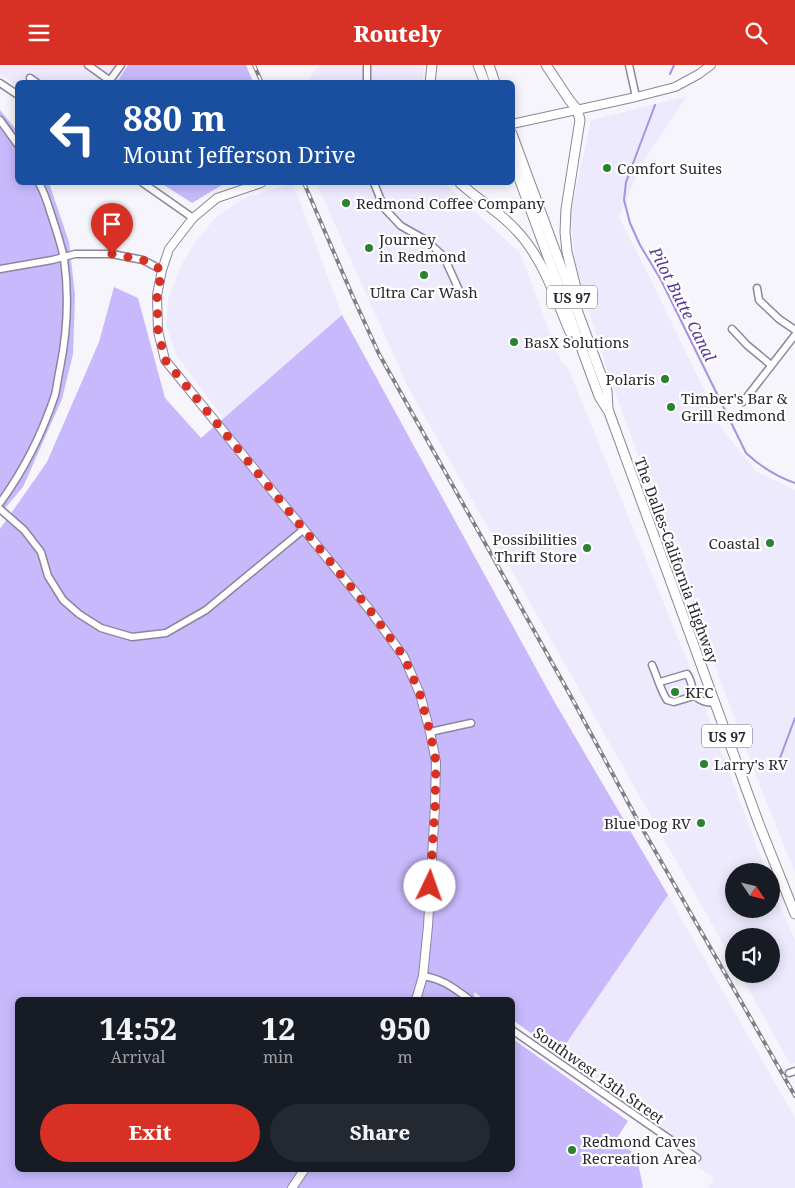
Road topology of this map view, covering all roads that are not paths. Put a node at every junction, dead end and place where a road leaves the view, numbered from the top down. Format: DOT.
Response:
graph roads {
  1 [pos="88,65"];
  2 [pos="110,65"];
  3 [pos="368,65"];
  4 [pos="432,65"];
  5 [pos="478,65"];
  6 [pos="489,65"];
  7 [pos="546,65"];
  8 [pos="629,65"];
  9 [pos="711,65"];
  10 [pos="119,67"];
  11 [pos="30,78"];
  12 [pos="33,80"];
  13 [pos="108,80"];
  14 [pos="110,80"];
  15 [pos="367,80"];
  16 [pos="430,80"];
  17 [pos="484,80"];
  18 [pos="493,80"];
  19 [pos="0,83"];
  20 [pos="15,93"];
  21 [pos="636,97"];
  22 [pos="577,109"];
  23 [pos="0,120"];
  24 [pos="515,123"];
  25 [pos="15,141"];
  26 [pos="515,142"];
  27 [pos="515,167"];
  28 [pos="40,185"];
  29 [pos="146,185"];
  30 [pos="255,185"];
  31 [pos="375,185"];
  32 [pos="462,185"];
  33 [pos="194,218"];
  34 [pos="64,258"];
  35 [pos="0,269"];
  36 [pos="162,270"];
  37 [pos="757,288"];
  38 [pos="459,290"];
  39 [pos="583,327"];
  40 [pos="732,329"];
  41 [pos="795,330"];
  42 [pos="795,335"];
  43 [pos="771,365"];
  44 [pos="591,375"];
  45 [pos="743,402"];
  46 [pos="609,412"];
  47 [pos="0,503"];
  48 [pos="0,509"];
  49 [pos="304,529"];
  50 [pos="652,665"];
  51 [pos="660,682"];
  52 [pos="694,695"];
  53 [pos="715,701"];
  54 [pos="472,723"];
  55 [pos="430,732"];
  56 [pos="795,914"];
  57 [pos="423,976"];
  58 [pos="417,997"];
  59 [pos="466,997"];
  60 [pos="515,1031"];
  61 [pos="697,1158"];
  62 [pos="303,1172"];
  63 [pos="292,1188"];
  1 -- 13 [label="street"];
  2 -- 10 [label="street"];
  3 -- 15 [label="street"];
  4 -- 16 [label="highway"];
  5 -- 17 [label="highway"];
  6 -- 18 [label="highway"];
  7 -- 22 [label="highway"];
  8 -- 21 [label="street"];
  9 -- 21 [label="main road"];
  10 -- 14 [label="street"];
  11 -- 12 [label="street"];
  19 -- 20 [label="street"];
  21 -- 22 [label="main road"];
  22 -- 24 [label="main road"];
  22 -- 39 [label="highway"];
  23 -- 25 [label="street"];
  26 -- 39 [label="highway, The Dalles-California Highway / US 97"];
  27 -- 44 [label="highway, The Dalles-California Highway / US 97"];
  28 -- 34 [label="street"];
  29 -- 33 [label="street"];
  30 -- 33 [label="main road"];
  31 -- 38 [label="street"];
  32 -- 44 [label="highway"];
  33 -- 36 [label="main road"];
  34 -- 35 [label="street"];
  34 -- 36 [label="street"];
  34 -- 47 [label="street"];
  36 -- 49 [label="main road"];
  37 -- 41 [label="street"];
  39 -- 46 [label="highway, The Dalles-California Highway / US 97"];
  40 -- 43 [label="street"];
  42 -- 43 [label="street"];
  43 -- 45 [label="street"];
  44 -- 46 [label="highway, The Dalles-California Highway / US 97"];
  46 -- 53 [label="highway, The Dalles-California Highway / US 97"];
  48 -- 49 [label="street"];
  49 -- 55 [label="main road"];
  50 -- 51 [label="street"];
  51 -- 52 [label="street"];
  51 -- 52 [label="street"];
  52 -- 53 [label="street"];
  53 -- 56 [label="highway, The Dalles-California Highway / US 97"];
  54 -- 55 [label="street"];
  55 -- 57 [label="main road"];
  57 -- 58 [label="main road"];
  57 -- 59 [label="street"];
  60 -- 61 [label="street, Southwest 13th Street"];
  62 -- 63 [label="main road"];
}
